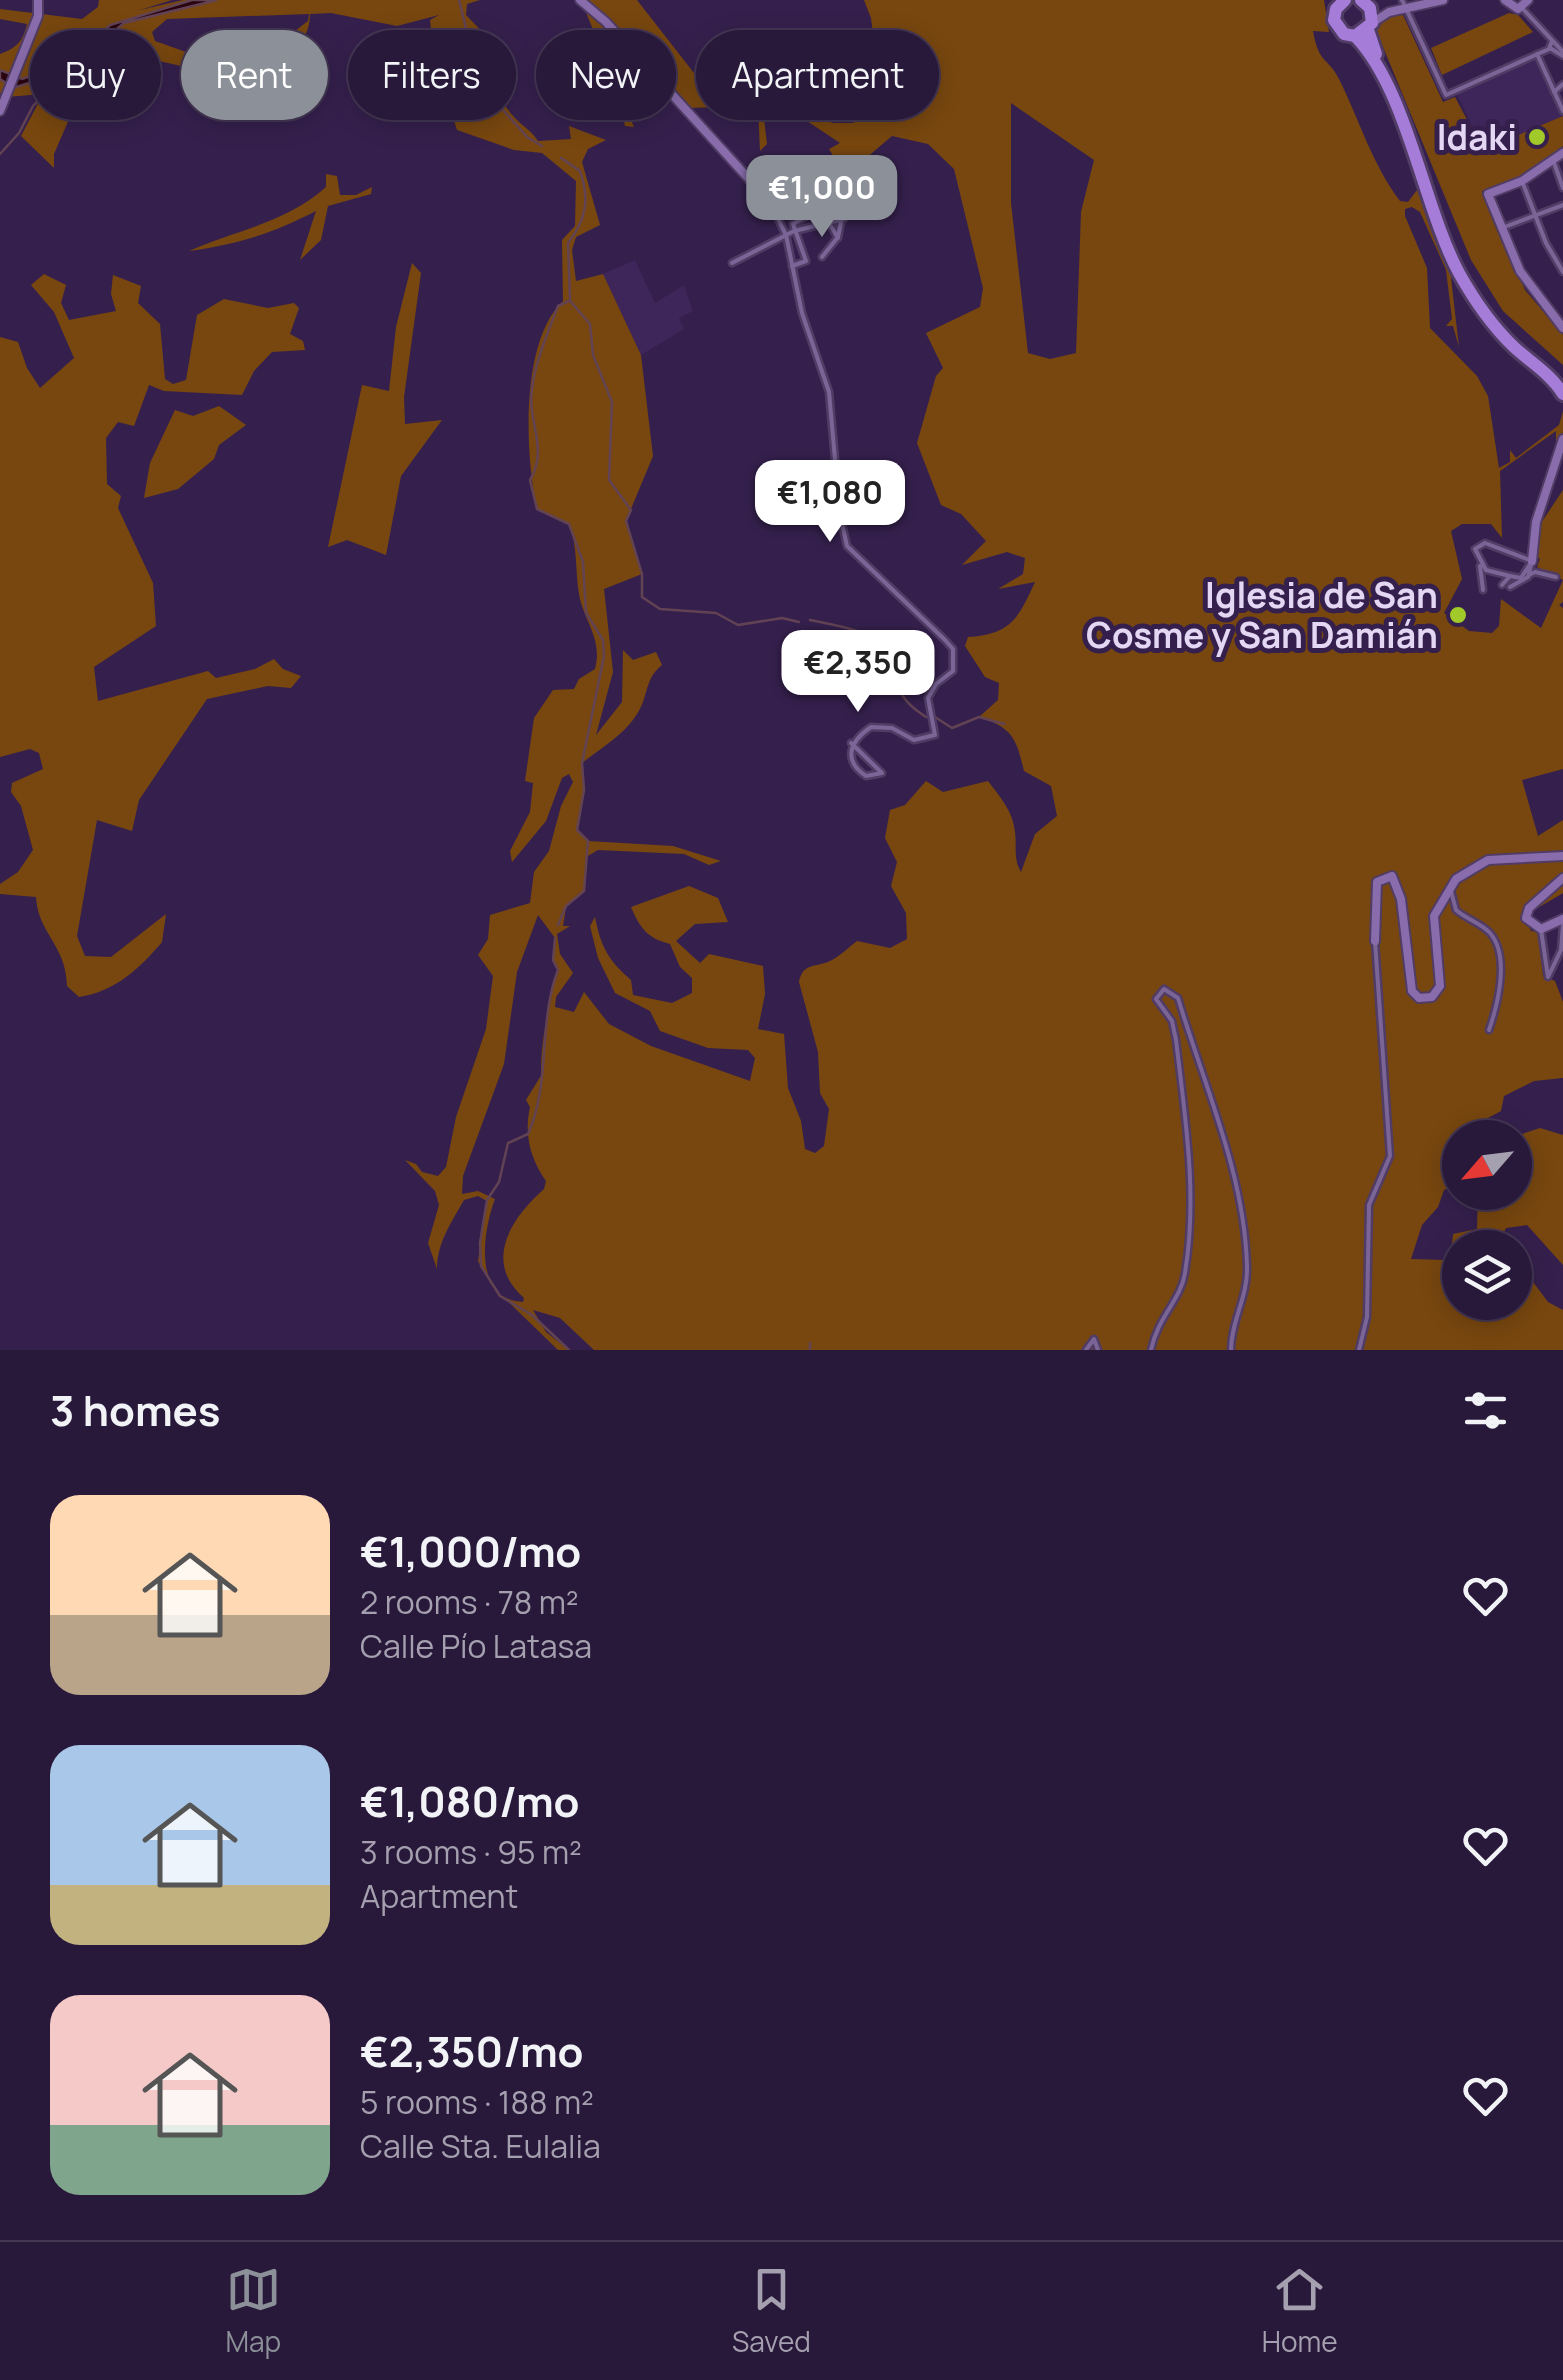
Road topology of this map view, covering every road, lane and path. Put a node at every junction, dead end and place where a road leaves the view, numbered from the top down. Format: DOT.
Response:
graph roads {
  1 [pos="580,0"];
  2 [pos="1442,0"];
  3 [pos="1505,0"];
  4 [pos="1528,0"];
  5 [pos="41,2"];
  6 [pos="1339,3"];
  7 [pos="1404,4"];
  8 [pos="1522,8"];
  9 [pos="1365,19"];
  10 [pos="1552,41"];
  11 [pos="1550,48"];
  12 [pos="1537,54"];
  13 [pos="1563,54"];
  14 [pos="1563,84"];
  15 [pos="1554,92"];
  16 [pos="0,111"];
  17 [pos="1563,111"];
  18 [pos="1563,153"];
  19 [pos="1552,160"];
  20 [pos="812,161"];
  21 [pos="743,172"];
  22 [pos="791,177"];
  23 [pos="1522,180"];
  24 [pos="801,186"];
  25 [pos="848,188"];
  26 [pos="1563,188"];
  27 [pos="1563,205"];
  28 [pos="771,206"];
  29 [pos="1535,216"];
  30 [pos="805,217"];
  31 [pos="844,219"];
  32 [pos="828,223"];
  33 [pos="816,224"];
  34 [pos="1502,228"];
  35 [pos="794,231"];
  36 [pos="786,235"];
  37 [pos="838,238"];
  38 [pos="822,256"];
  39 [pos="732,263"];
  40 [pos="792,266"];
  41 [pos="1563,272"];
  42 [pos="1563,328"];
  43 [pos="1563,379"];
  44 [pos="1563,394"];
  45 [pos="1562,442"];
  46 [pos="1495,548"];
  47 [pos="1490,554"];
  48 [pos="1480,565"];
  49 [pos="1532,568"];
  50 [pos="1510,576"];
  51 [pos="1556,576"];
  52 [pos="1518,580"];
  53 [pos="1502,586"];
  54 [pos="1510,587"];
  55 [pos="1483,590"];
  56 [pos="851,743"];
  57 [pos="1563,856"];
  58 [pos="1563,878"];
  59 [pos="1451,886"];
  60 [pos="1563,922"];
  61 [pos="1541,929"];
  62 [pos="1375,941"];
  63 [pos="1489,1030"];
  64 [pos="1086,1350"];
  65 [pos="1098,1350"];
  66 [pos="1151,1350"];
  67 [pos="1231,1350"];
  68 [pos="1359,1350"];
  1 -- 21 [label="street"];
  2 -- 7 [label="street"];
  3 -- 8 [label="street"];
  4 -- 8 [label="street"];
  5 -- 16 [label="street"];
  6 -- 9 [label="highway"];
  7 -- 9 [label="street"];
  7 -- 12 [label="street"];
  8 -- 10 [label="street"];
  9 -- 43 [label="highway"];
  9 -- 44 [label="highway"];
  10 -- 11 [label="street"];
  10 -- 13 [label="street"];
  11 -- 12 [label="street"];
  11 -- 13 [label="street"];
  12 -- 15 [label="street"];
  14 -- 15 [label="street"];
  15 -- 17 [label="street"];
  18 -- 19 [label="street"];
  19 -- 23 [label="street"];
  19 -- 26 [label="street"];
  20 -- 22 [label="street"];
  21 -- 22 [label="street"];
  21 -- 28 [label="street"];
  22 -- 24 [label="street"];
  23 -- 29 [label="street"];
  23 -- 34 [label="street"];
  24 -- 28 [label="street"];
  24 -- 33 [label="street"];
  25 -- 31 [label="street"];
  27 -- 29 [label="street"];
  28 -- 36 [label="street"];
  29 -- 34 [label="street"];
  29 -- 41 [label="street"];
  30 -- 35 [label="street"];
  31 -- 32 [label="street"];
  31 -- 37 [label="street"];
  32 -- 33 [label="street"];
  32 -- 37 [label="street"];
  33 -- 35 [label="street"];
  34 -- 42 [label="street"];
  35 -- 36 [label="street"];
  35 -- 40 [label="street"];
  36 -- 39 [label="street"];
  36 -- 40 [label="street"];
  37 -- 38 [label="street"];
  40 -- 56 [label="street"];
  45 -- 49 [label="street"];
  46 -- 47 [label="street"];
  46 -- 48 [label="street"];
  46 -- 49 [label="street"];
  48 -- 50 [label="street"];
  48 -- 55 [label="street"];
  49 -- 51 [label="street"];
  49 -- 52 [label="street"];
  49 -- 52 [label="street"];
  50 -- 52 [label="street"];
  50 -- 53 [label="street"];
  52 -- 54 [label="street"];
  56 -- 56 [label="street"];
  57 -- 59 [label="street"];
  58 -- 61 [label="street"];
  59 -- 62 [label="street"];
  59 -- 63 [label="street"];
  60 -- 61 [label="street"];
  60 -- 61 [label="street"];
  62 -- 68 [label="street"];
  64 -- 65 [label="street"];
  66 -- 67 [label="street"];
}
